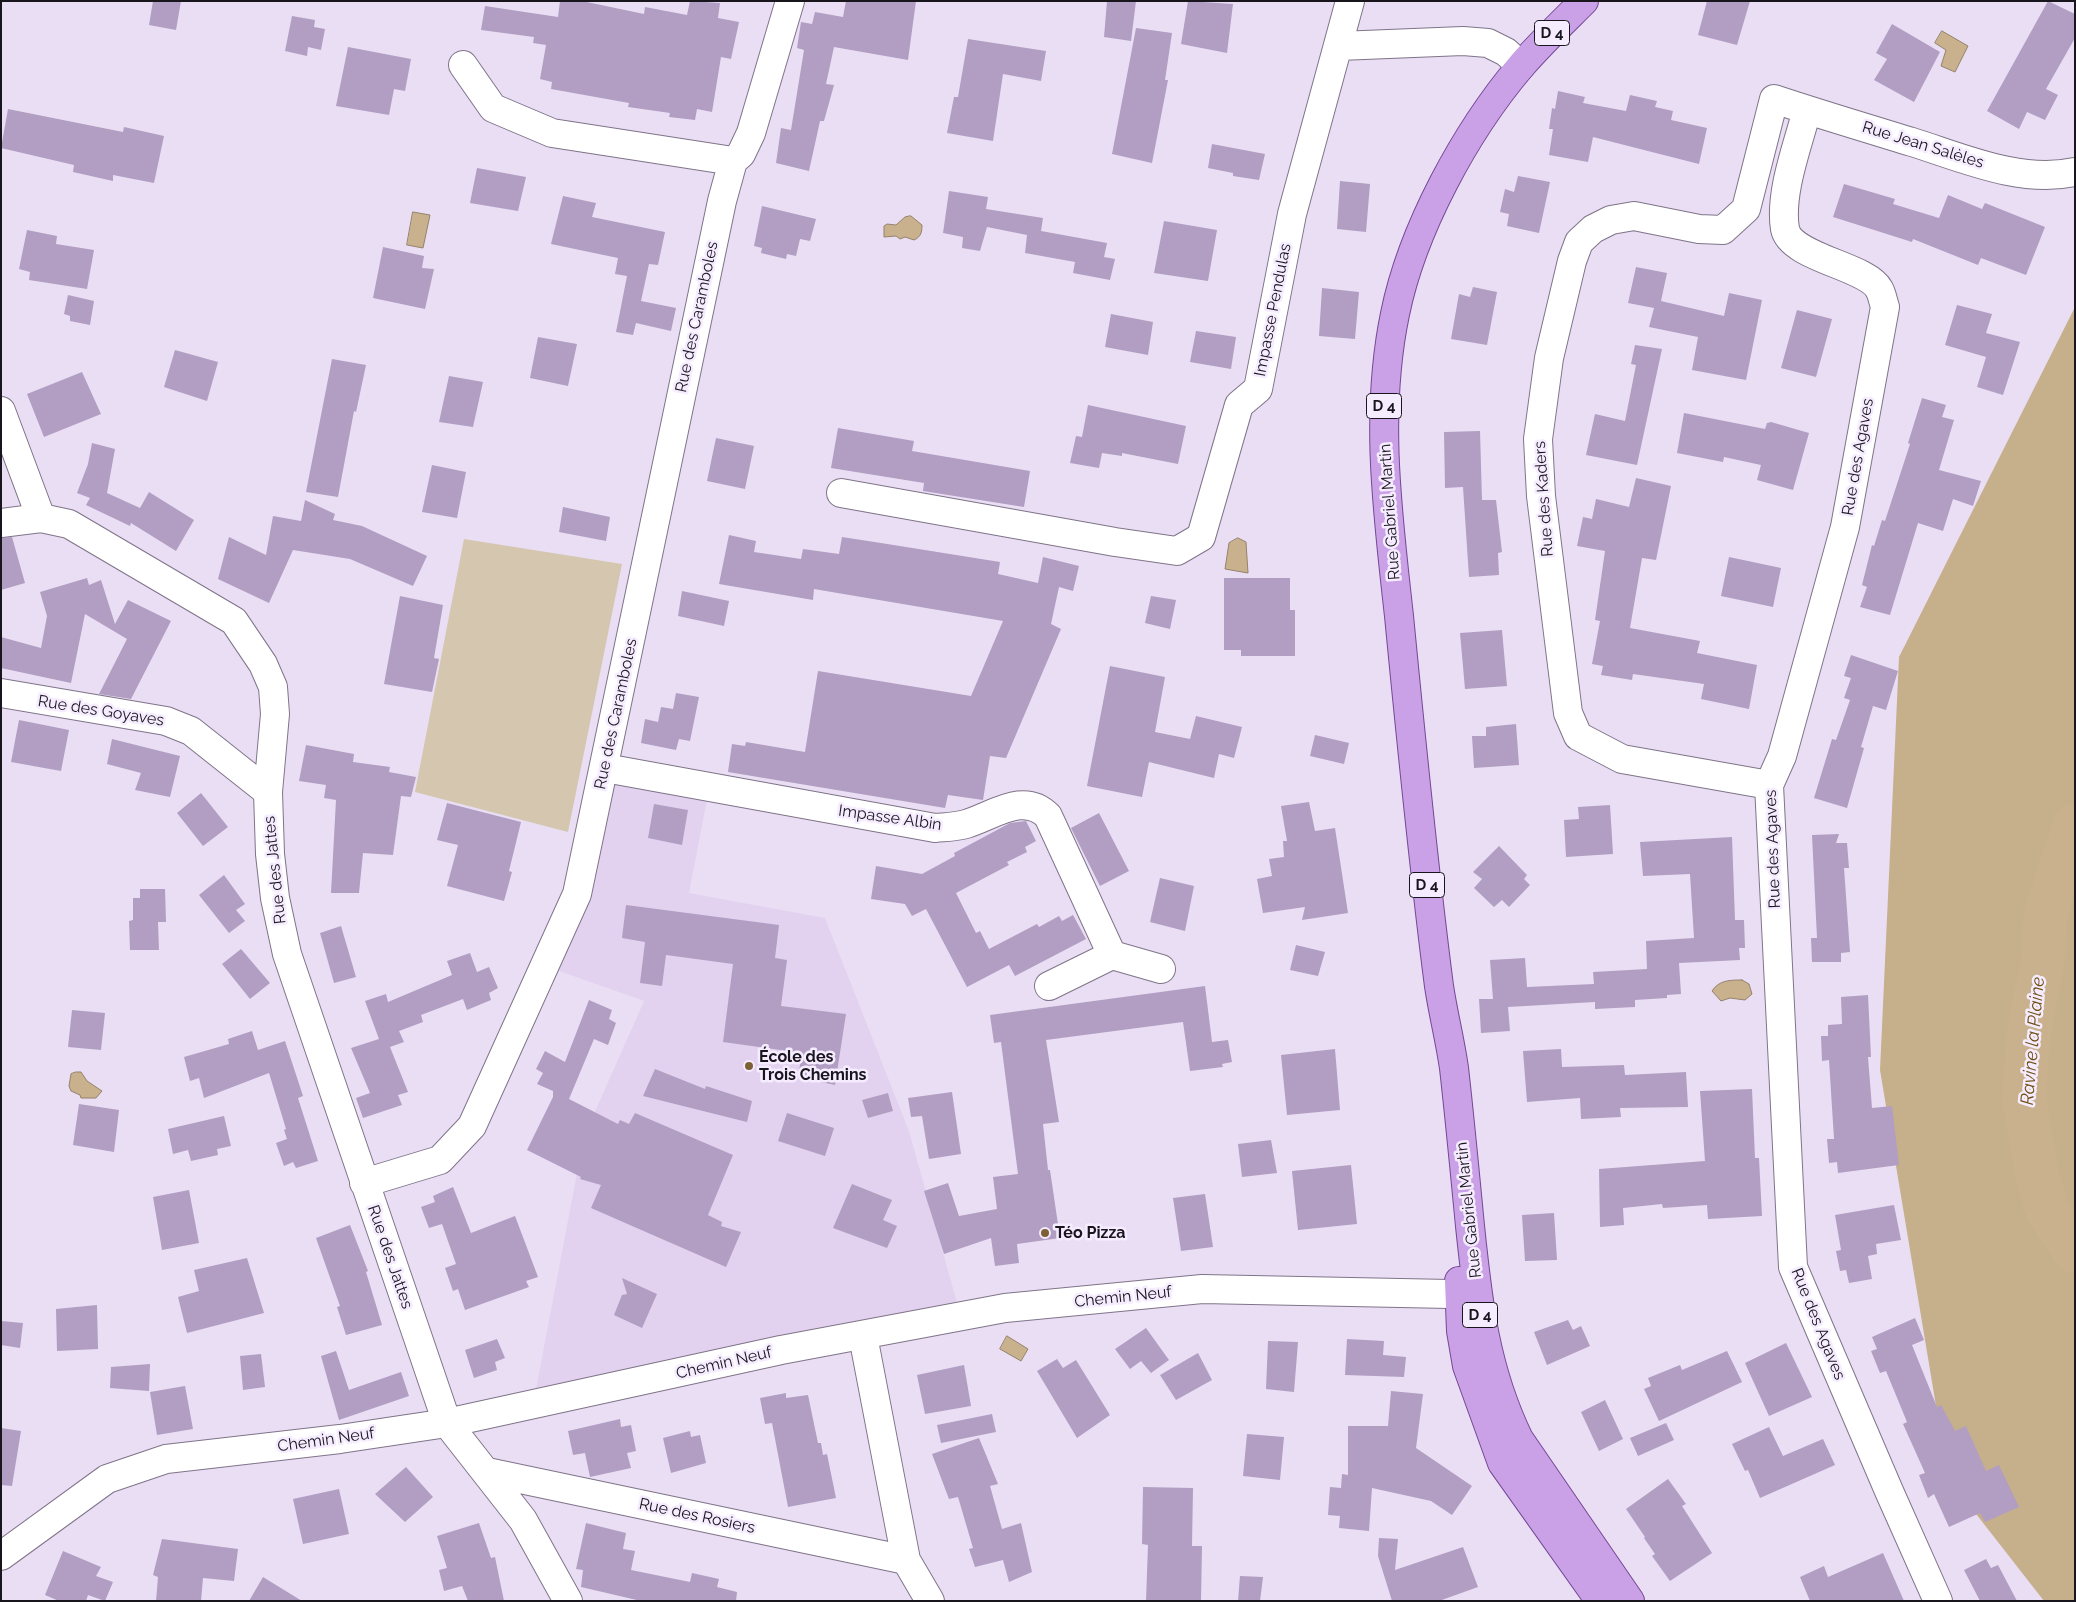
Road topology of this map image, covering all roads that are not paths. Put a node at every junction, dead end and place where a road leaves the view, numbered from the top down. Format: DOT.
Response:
graph roads {
  1 [pos="1350,1"];
  2 [pos="1584,1"];
  3 [pos="788,2"];
  4 [pos="1339,46"];
  5 [pos="464,65"];
  6 [pos="1521,66"];
  7 [pos="1774,99"];
  8 [pos="1807,110"];
  9 [pos="733,161"];
  10 [pos="2075,172"];
  11 [pos="1,411"];
  12 [pos="841,493"];
  13 [pos="41,518"];
  14 [pos="1,523"];
  15 [pos="1,693"];
  16 [pos="604,768"];
  17 [pos="1769,785"];
  18 [pos="268,792"];
  19 [pos="1112,955"];
  20 [pos="1162,969"];
  21 [pos="1049,986"];
  22 [pos="364,1183"];
  23 [pos="1468,1292"];
  24 [pos="862,1336"];
  25 [pos="447,1423"];
  26 [pos="487,1472"];
  27 [pos="1,1556"];
  28 [pos="906,1560"];
  29 [pos="568,1601"];
  30 [pos="930,1601"];
  31 [pos="1600,1601"];
  32 [pos="1630,1601"];
  33 [pos="1938,1601"];
  1 -- 4 [label="street, Impasse Pendulas"];
  2 -- 6 [label="main road, Rue Gabriel Martin / D 4"];
  3 -- 9 [label="street, Rue des Caramboles"];
  4 -- 6 [label="street"];
  4 -- 12 [label="street, Impasse Pendulas"];
  5 -- 9 [label="street"];
  6 -- 23 [label="main road, Rue Gabriel Martin / D 4"];
  7 -- 8 [label="street, Rue Jean Salèles"];
  7 -- 17 [label="street, Rue des Kaders"];
  8 -- 10 [label="street, Rue Jean Salèles"];
  8 -- 17 [label="street, Rue des Agaves"];
  9 -- 16 [label="street, Rue des Caramboles"];
  11 -- 13 [label="street"];
  13 -- 14 [label="street, Rue des Jattes"];
  13 -- 18 [label="street, Rue des Jattes"];
  15 -- 18 [label="street, Rue des Goyaves"];
  16 -- 19 [label="street, Impasse Albin"];
  16 -- 22 [label="street, Rue des Caramboles"];
  17 -- 33 [label="street, Rue des Agaves"];
  18 -- 22 [label="street, Rue des Jattes"];
  19 -- 20 [label="street"];
  19 -- 21 [label="street"];
  22 -- 25 [label="street, Rue des Jattes"];
  23 -- 24 [label="street, Chemin Neuf"];
  23 -- 31 [label="main road, Rue Gabriel Martin / D 4"];
  23 -- 32 [label="main road, Rue Gabriel Martin / D 4"];
  24 -- 25 [label="street, Chemin Neuf"];
  24 -- 28 [label="street"];
  25 -- 26 [label="street"];
  25 -- 27 [label="street, Chemin Neuf"];
  26 -- 28 [label="street, Rue des Rosiers"];
  26 -- 29 [label="street"];
  28 -- 30 [label="street"];
}
